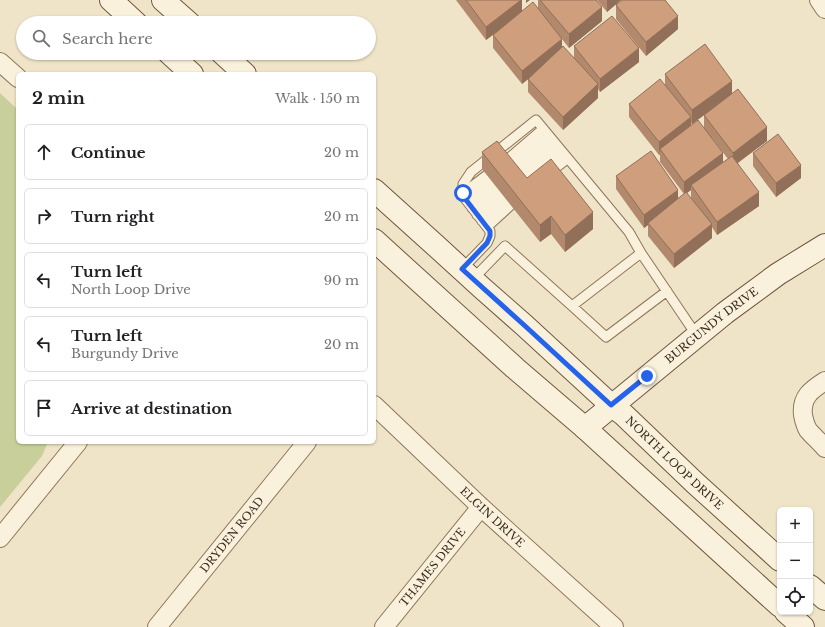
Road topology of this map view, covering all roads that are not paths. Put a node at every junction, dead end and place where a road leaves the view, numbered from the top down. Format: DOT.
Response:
graph roads {
  1 [pos="111,0"];
  2 [pos="163,0"];
  3 [pos="819,0"];
  4 [pos="825,9"];
  5 [pos="128,16"];
  6 [pos="181,16"];
  7 [pos="177,60"];
  8 [pos="230,60"];
  9 [pos="0,62"];
  10 [pos="190,72"];
  11 [pos="243,72"];
  12 [pos="16,76"];
  13 [pos="556,144"];
  14 [pos="511,176"];
  15 [pos="543,178"];
  16 [pos="499,191"];
  17 [pos="376,192"];
  18 [pos="475,211"];
  19 [pos="376,242"];
  20 [pos="825,244"];
  21 [pos="641,252"];
  22 [pos="467,274"];
  23 [pos="667,291"];
  24 [pos="572,306"];
  25 [pos="697,336"];
  26 [pos="825,381"];
  27 [pos="611,405"];
  28 [pos="376,407"];
  29 [pos="584,428"];
  30 [pos="76,444"];
  31 [pos="305,444"];
  32 [pos="825,448"];
  33 [pos="481,507"];
  34 [pos="0,538"];
  35 [pos="777,557"];
  36 [pos="813,589"];
  37 [pos="825,599"];
  38 [pos="777,603"];
  39 [pos="789,615"];
  40 [pos="156,627"];
  41 [pos="384,627"];
  42 [pos="614,627"];
  43 [pos="803,627"];
  1 -- 5 [label="main road"];
  2 -- 6 [label="main road"];
  3 -- 4 [label="street"];
  7 -- 10 [label="main road"];
  8 -- 11 [label="main road"];
  9 -- 12 [label="street"];
  13 -- 14 [label="lane"];
  13 -- 14 [label="lane"];
  13 -- 14 [label="lane"];
  13 -- 15 [label="lane"];
  13 -- 18 [label="lane"];
  13 -- 21 [label="lane"];
  16 -- 18 [label="lane"];
  16 -- 18 [label="lane"];
  16 -- 18 [label="lane"];
  17 -- 22 [label="main road, NORTH LOOP DRIVE"];
  18 -- 22 [label="lane"];
  19 -- 29 [label="main road"];
  20 -- 25 [label="main road, BURGUNDY DRIVE"];
  21 -- 23 [label="lane"];
  21 -- 24 [label="lane"];
  22 -- 24 [label="lane"];
  22 -- 27 [label="main road, NORTH LOOP DRIVE"];
  23 -- 24 [label="lane"];
  23 -- 25 [label="lane"];
  25 -- 27 [label="main road, BURGUNDY DRIVE"];
  26 -- 32 [label="street"];
  27 -- 29 [label="main road, BURGUNDY DRIVE"];
  27 -- 35 [label="main road, NORTH LOOP DRIVE"];
  28 -- 33 [label="street, ELGIN DRIVE"];
  29 -- 38 [label="main road"];
  30 -- 34 [label="street"];
  31 -- 40 [label="street, DRYDEN ROAD"];
  33 -- 41 [label="street, THAMES DRIVE"];
  33 -- 42 [label="street, ELGIN DRIVE"];
  36 -- 37 [label="main road"];
  39 -- 43 [label="main road"];
}
